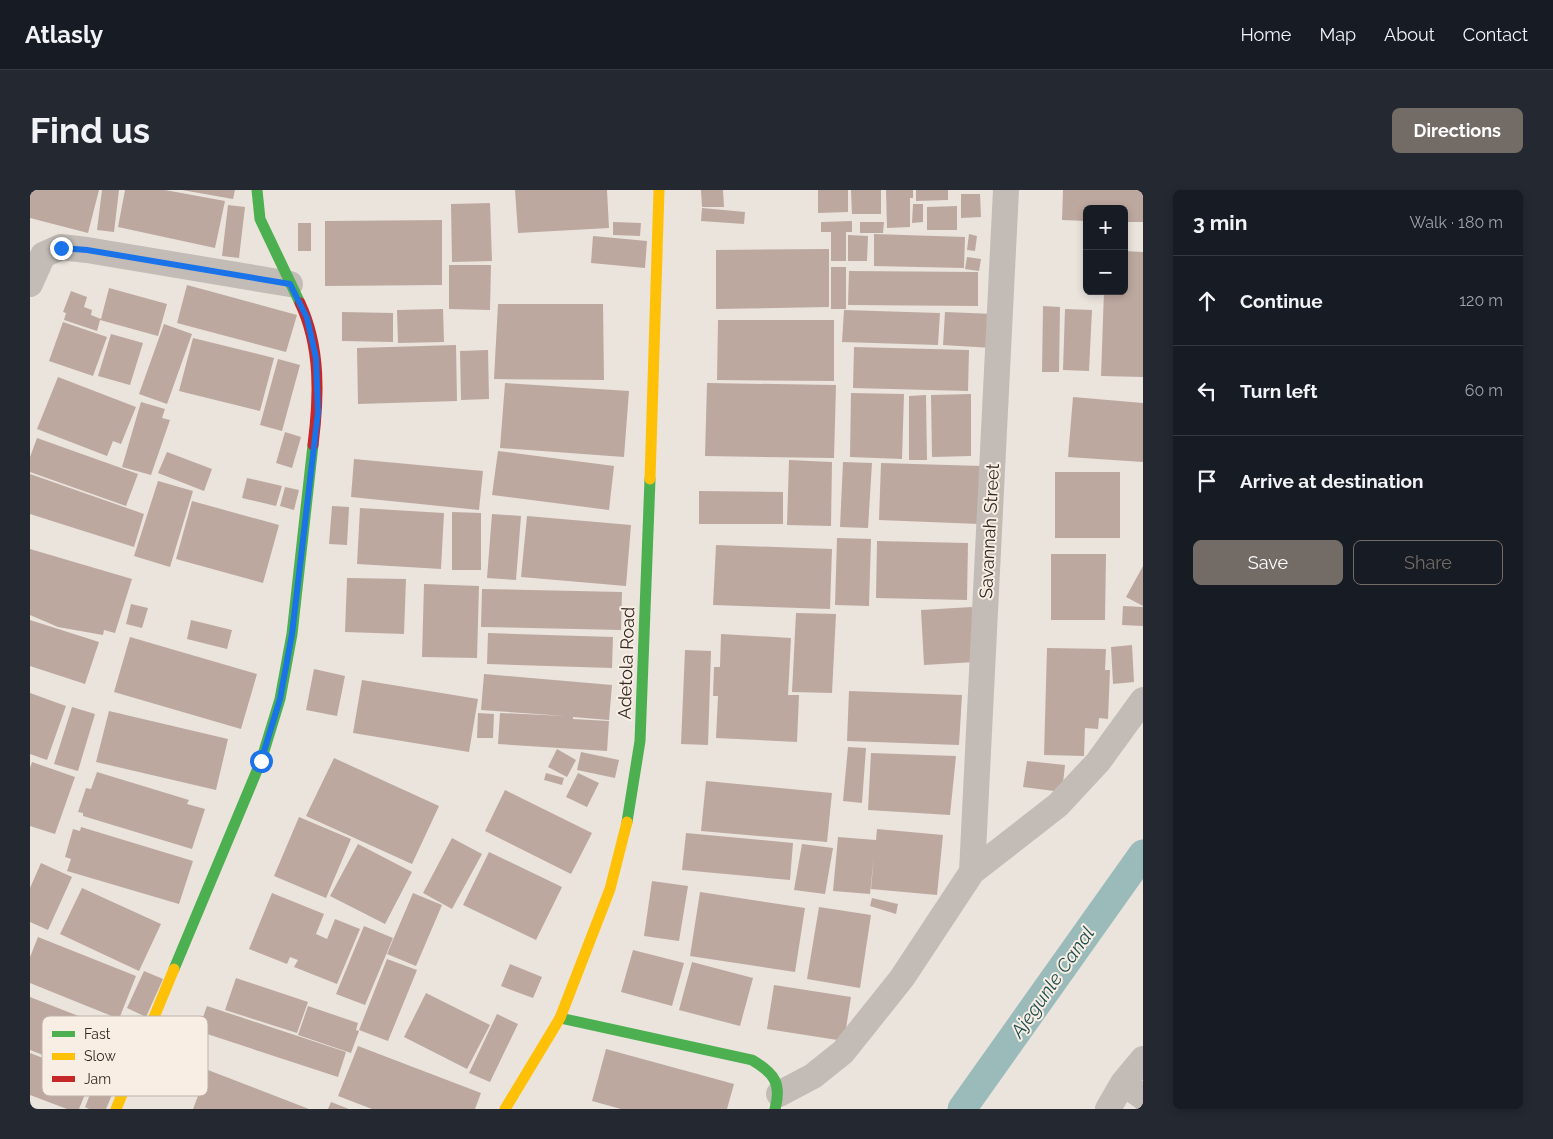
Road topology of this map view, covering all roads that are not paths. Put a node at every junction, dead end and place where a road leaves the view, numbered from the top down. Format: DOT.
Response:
graph roads {
  1 [pos="257,190"];
  2 [pos="659,190"];
  3 [pos="1006,190"];
  4 [pos="30,284"];
  5 [pos="290,284"];
  6 [pos="1143,700"];
  7 [pos="972,872"];
  8 [pos="155,1016"];
  9 [pos="560,1018"];
  10 [pos="1143,1059"];
  11 [pos="1133,1090"];
  12 [pos="121,1096"];
  13 [pos="777,1102"];
  14 [pos="116,1109"];
  15 [pos="505,1109"];
  16 [pos="1108,1109"];
  1 -- 5 [label="street"];
  2 -- 9 [label="street, Adetola Road"];
  3 -- 7 [label="street, Savannah Street"];
  4 -- 5 [label="street"];
  5 -- 8 [label="street"];
  6 -- 7 [label="street"];
  7 -- 13 [label="street"];
  9 -- 13 [label="street"];
  9 -- 15 [label="street, Adetola Road"];
  10 -- 11 [label="street"];
  11 -- 16 [label="street"];
  12 -- 14 [label="street"];
}
